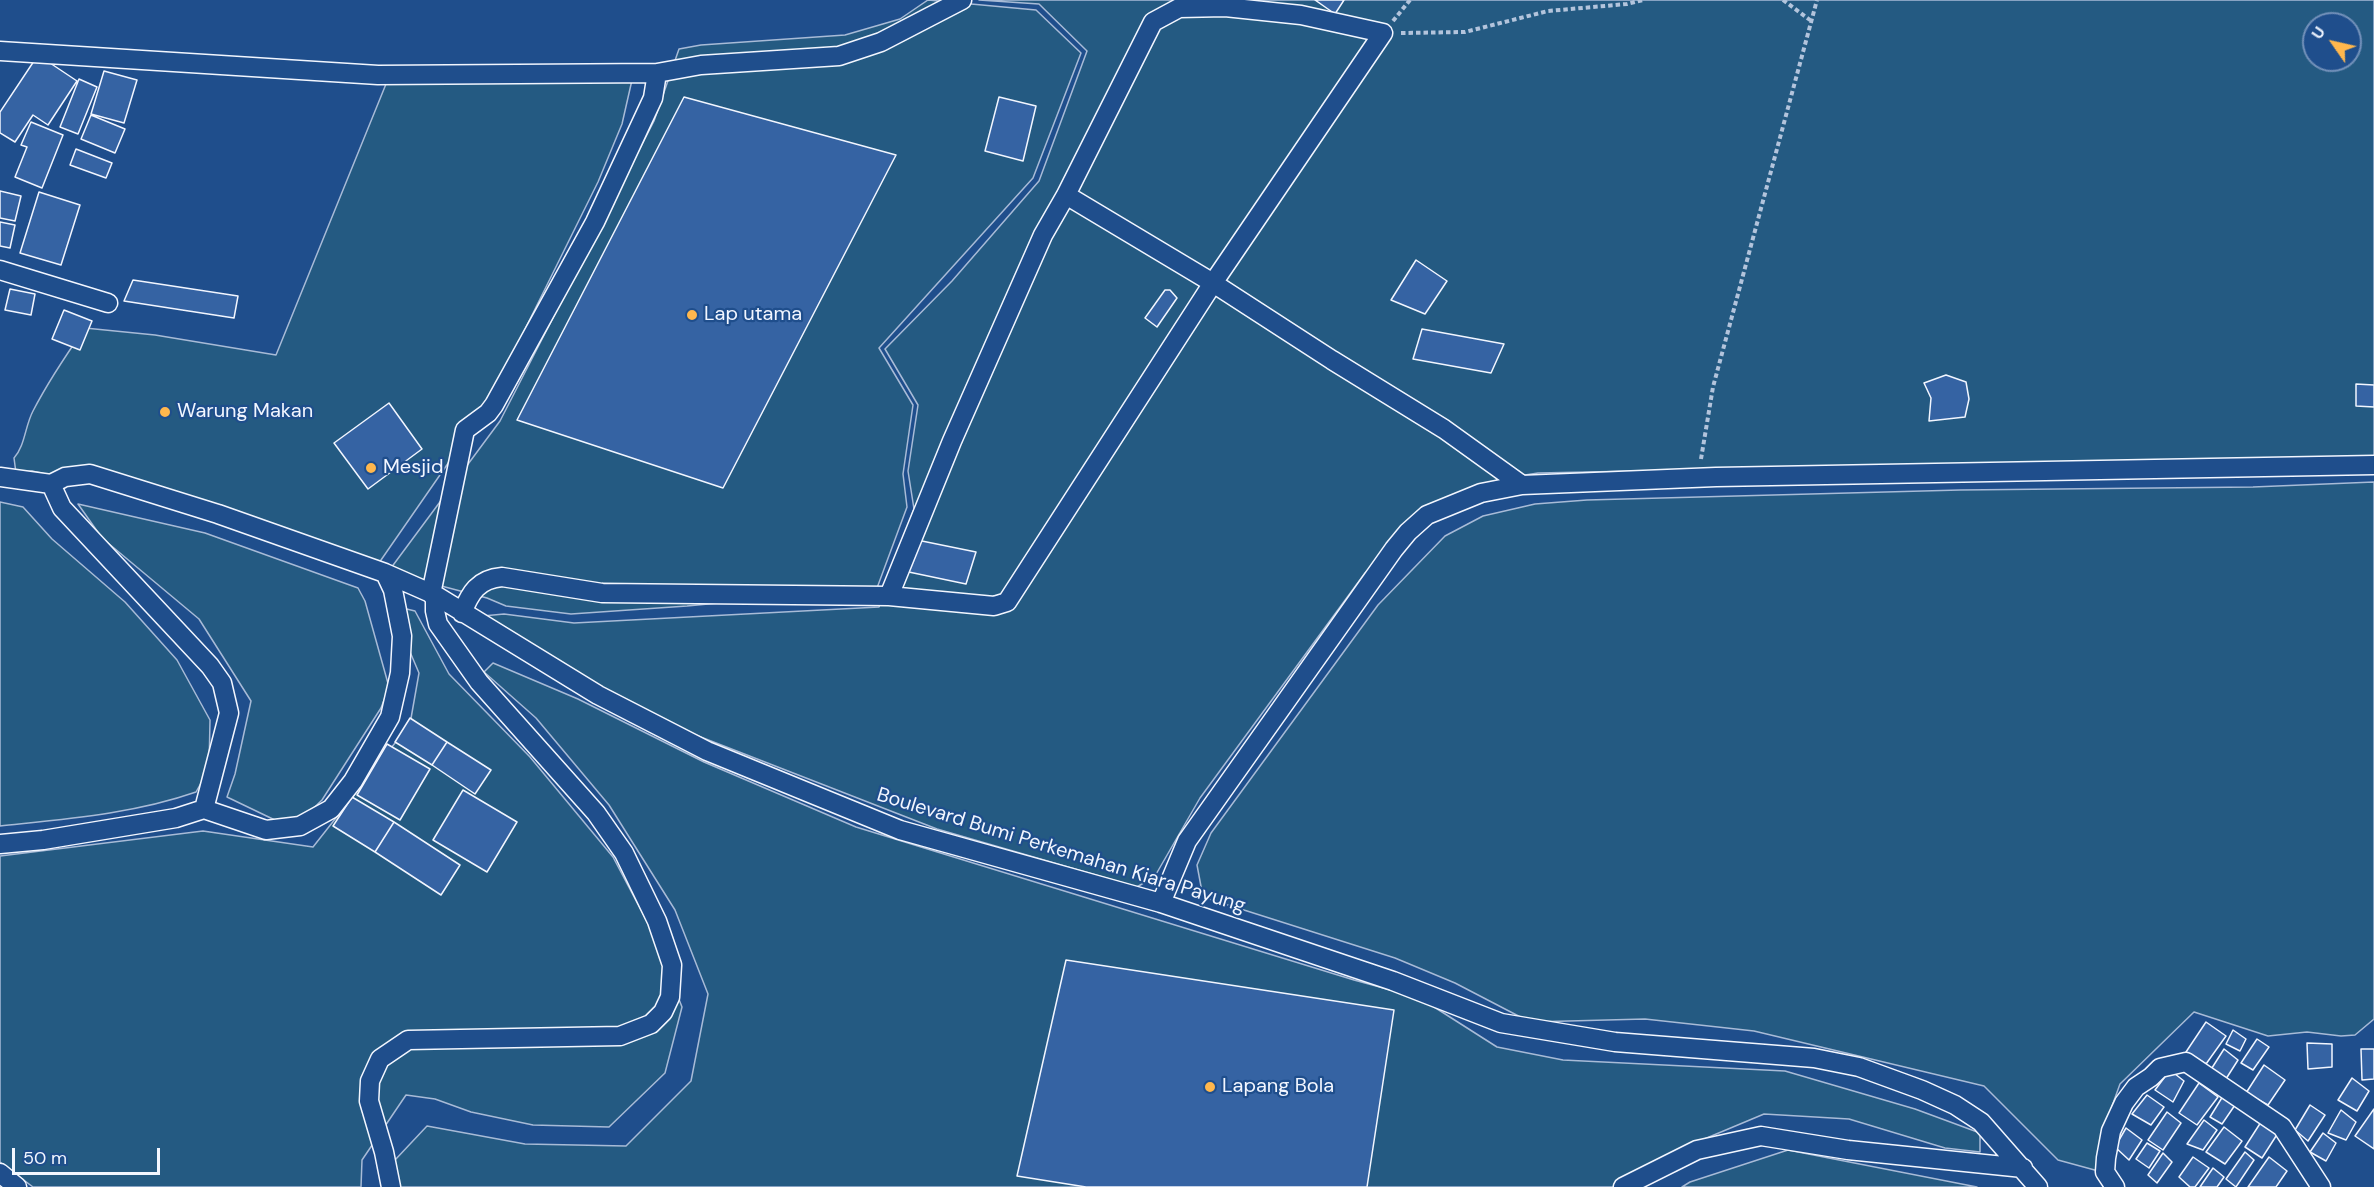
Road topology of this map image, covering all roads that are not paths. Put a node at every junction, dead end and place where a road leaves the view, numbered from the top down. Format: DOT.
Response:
graph roads {
  1 [pos="962,0"];
  2 [pos="0,53"];
  3 [pos="657,73"];
  4 [pos="1066,195"];
  5 [pos="0,270"];
  6 [pos="1214,284"];
  7 [pos="108,303"];
  8 [pos="2374,465"];
  9 [pos="0,477"];
  10 [pos="51,484"];
  11 [pos="1522,485"];
  12 [pos="385,573"];
  13 [pos="433,595"];
  14 [pos="889,596"];
  15 [pos="462,614"];
  16 [pos="204,809"];
  17 [pos="0,844"];
  18 [pos="1161,903"];
  19 [pos="2023,1168"];
  20 [pos="0,1173"];
  21 [pos="17,1187"];
  22 [pos="391,1187"];
  23 [pos="1623,1187"];
  24 [pos="2038,1187"];
  25 [pos="2115,1187"];
  26 [pos="2321,1187"];
  1 -- 3 [label="street"];
  2 -- 3 [label="street"];
  3 -- 13 [label="street"];
  4 -- 6 [label="street"];
  4 -- 6 [label="street"];
  4 -- 14 [label="street"];
  5 -- 7 [label="street"];
  6 -- 11 [label="street"];
  6 -- 14 [label="street"];
  8 -- 11 [label="street"];
  9 -- 10 [label="street"];
  10 -- 12 [label="street, Boulevard Bumi Perkemahan Kiara Payung"];
  10 -- 16 [label="street"];
  11 -- 18 [label="street"];
  12 -- 13 [label="street, Boulevard Bumi Perkemahan Kiara Payung"];
  12 -- 16 [label="street"];
  13 -- 15 [label="street, Boulevard Bumi Perkemahan Kiara Payung"];
  13 -- 22 [label="street"];
  14 -- 15 [label="street"];
  15 -- 18 [label="street, Boulevard Bumi Perkemahan Kiara Payung"];
  16 -- 17 [label="street"];
  18 -- 19 [label="street, Boulevard Bumi Perkemahan Kiara Payung"];
  19 -- 23 [label="street"];
  19 -- 24 [label="street, Boulevard Bumi Perkemahan Kiara Payung"];
  20 -- 21 [label="street"];
  25 -- 26 [label="street"];
}
